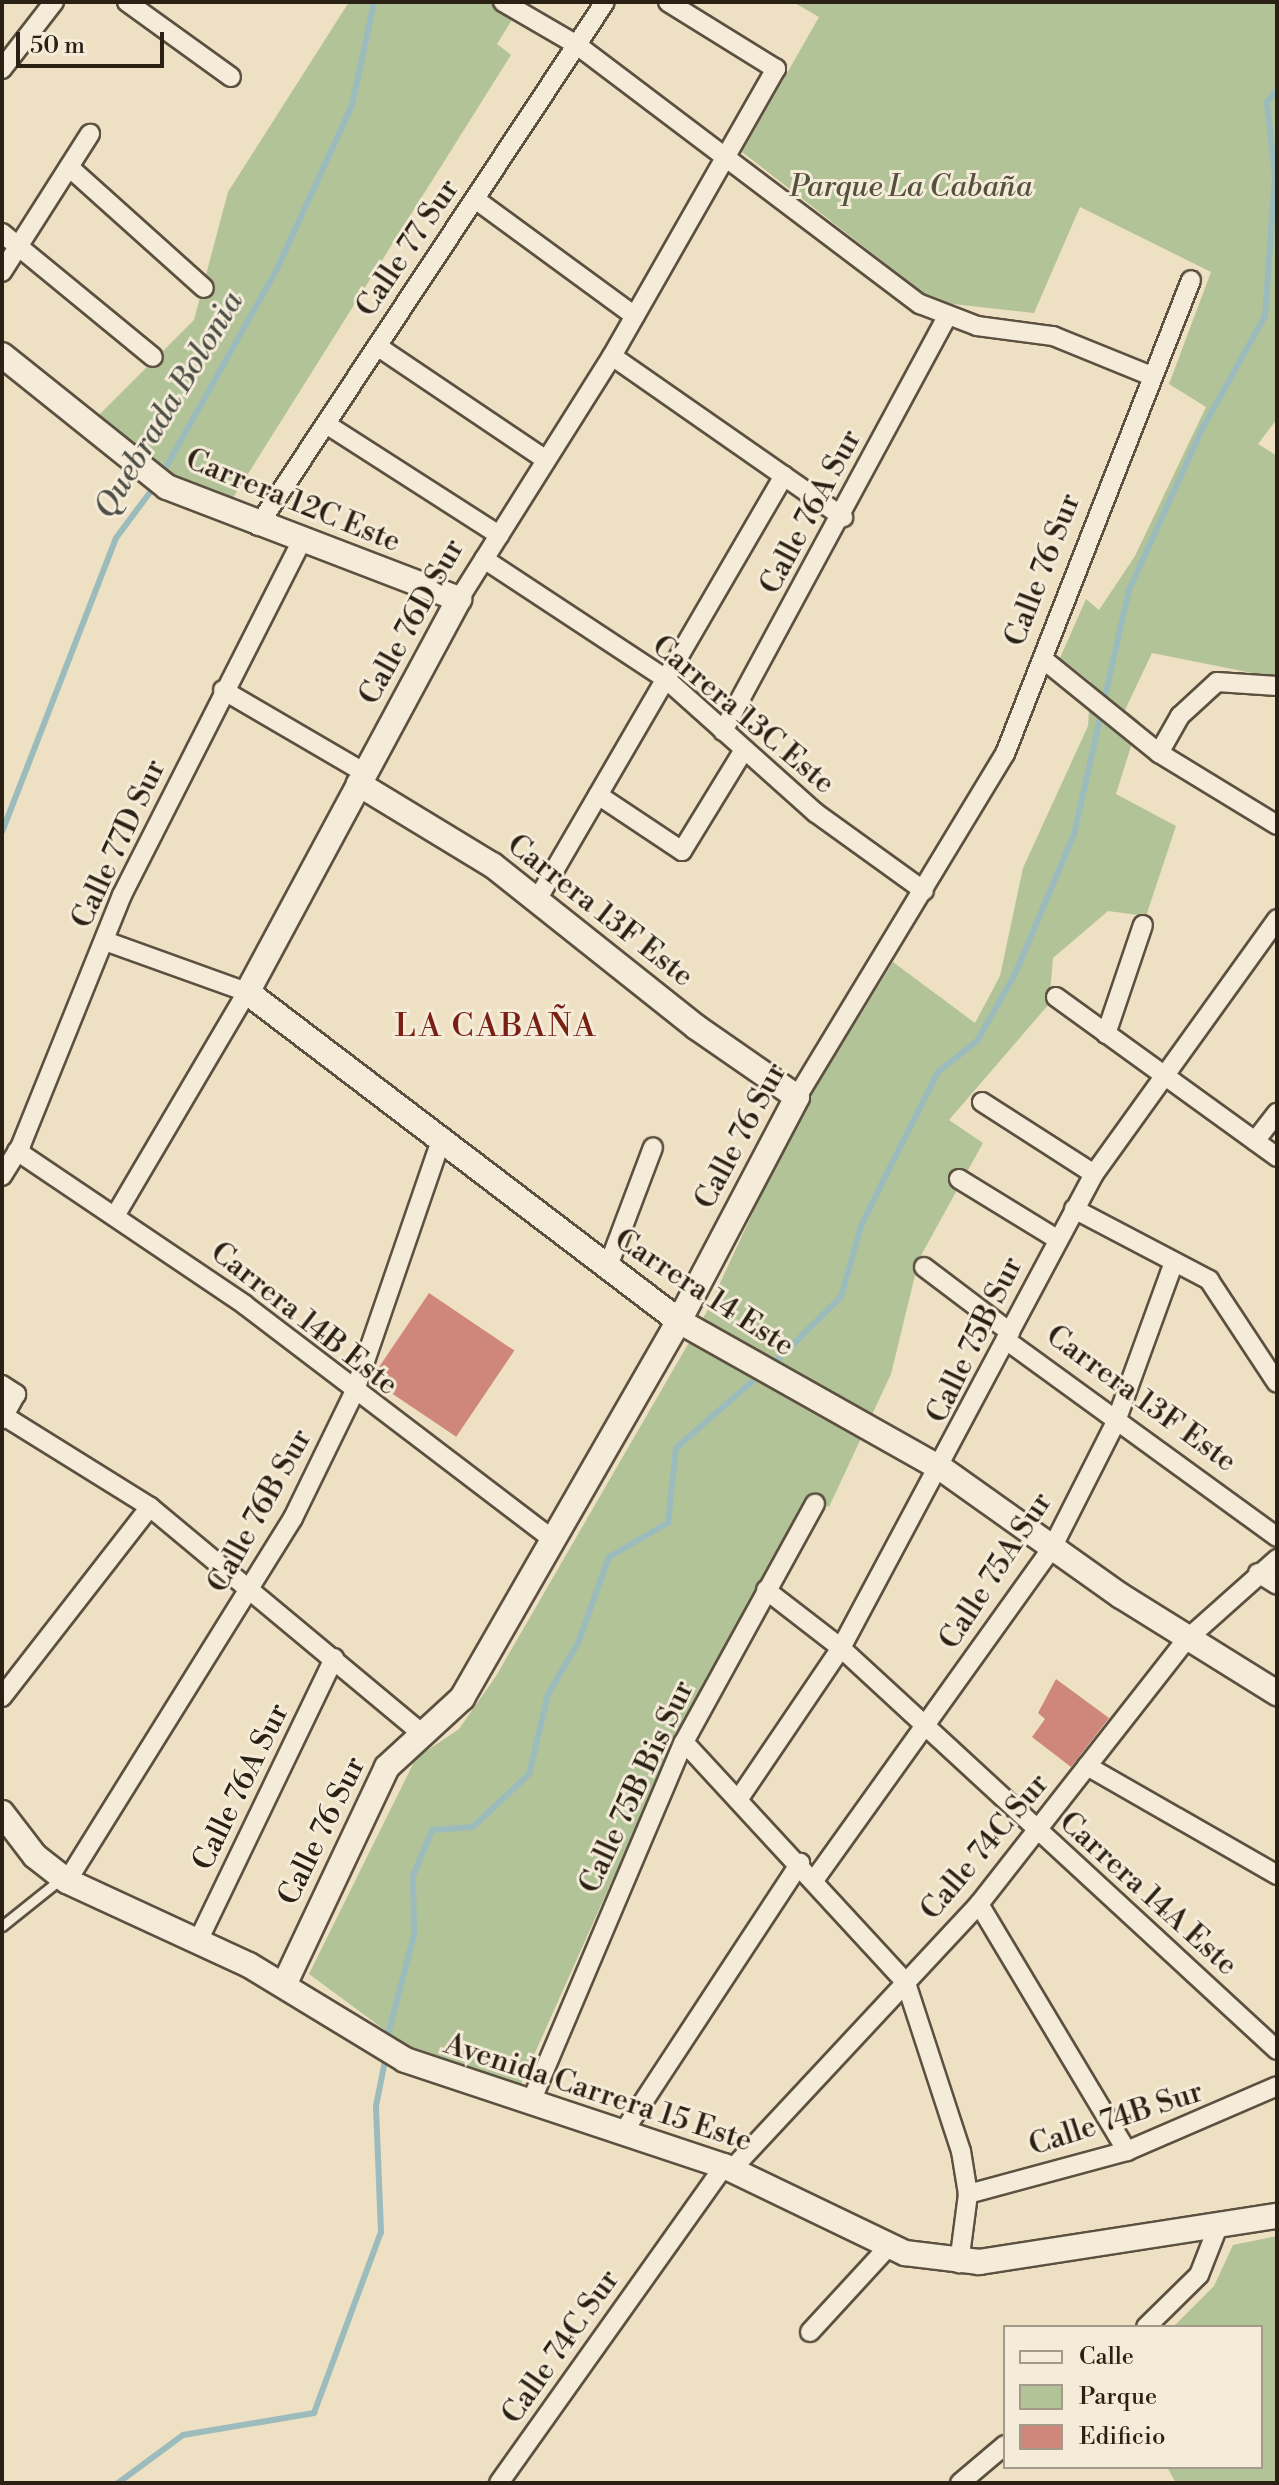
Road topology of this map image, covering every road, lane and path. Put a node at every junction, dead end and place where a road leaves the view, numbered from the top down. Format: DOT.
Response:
graph roads {
  1 [pos="54,2"];
  2 [pos="127,2"];
  3 [pos="503,2"];
  4 [pos="605,2"];
  5 [pos="668,2"];
  6 [pos="577,45"];
  7 [pos="2,69"];
  8 [pos="231,77"];
  9 [pos="90,134"];
  10 [pos="727,155"];
  11 [pos="69,167"];
  12 [pos="475,199"];
  13 [pos="2,233"];
  14 [pos="18,246"];
  15 [pos="2,272"];
  16 [pos="1191,280"];
  17 [pos="204,288"];
  18 [pos="635,316"];
  19 [pos="946,318"];
  20 [pos="377,346"];
  21 [pos="2,355"];
  22 [pos="612,356"];
  23 [pos="153,357"];
  24 [pos="1149,375"];
  25 [pos="326,424"];
  26 [pos="546,460"];
  27 [pos="784,476"];
  28 [pos="843,517"];
  29 [pos="258,526"];
  30 [pos="499,535"];
  31 [pos="301,542"];
  32 [pos="484,559"];
  33 [pos="459,599"];
  34 [pos="1044,660"];
  35 [pos="666,679"];
  36 [pos="1277,686"];
  37 [pos="223,690"];
  38 [pos="723,731"];
  39 [pos="744,750"];
  40 [pos="1159,753"];
  41 [pos="362,779"];
  42 [pos="598,795"];
  43 [pos="1277,825"];
  44 [pos="924,891"];
  45 [pos="537,900"];
  46 [pos="1277,919"];
  47 [pos="1143,925"];
  48 [pos="105,941"];
  49 [pos="247,992"];
  50 [pos="1056,997"];
  51 [pos="1106,1034"];
  52 [pos="1165,1076"];
  53 [pos="797,1097"];
  54 [pos="982,1102"];
  55 [pos="1277,1113"];
  56 [pos="442,1137"];
  57 [pos="1255,1141"];
  58 [pos="653,1147"];
  59 [pos="17,1151"];
  60 [pos="1277,1157"];
  61 [pos="1094,1174"];
  62 [pos="2,1176"];
  63 [pos="959,1179"];
  64 [pos="1074,1209"];
  65 [pos="116,1214"];
  66 [pos="1057,1239"];
  67 [pos="1173,1265"];
  68 [pos="924,1267"];
  69 [pos="607,1269"];
  70 [pos="679,1321"];
  71 [pos="1008,1336"];
  72 [pos="1277,1383"];
  73 [pos="9,1389"];
  74 [pos="354,1393"];
  75 [pos="3,1417"];
  76 [pos="1115,1424"];
  77 [pos="942,1469"];
  78 [pos="815,1504"];
  79 [pos="150,1507"];
  80 [pos="1277,1537"];
  81 [pos="552,1539"];
  82 [pos="1052,1548"];
  83 [pos="1277,1559"];
  84 [pos="1258,1573"];
  85 [pos="1277,1585"];
  86 [pos="252,1589"];
  87 [pos="766,1590"];
  88 [pos="1186,1640"];
  89 [pos="841,1648"];
  90 [pos="334,1658"];
  91 [pos="1277,1693"];
  92 [pos="2,1697"];
  93 [pos="926,1727"];
  94 [pos="419,1731"];
  95 [pos="684,1742"];
  96 [pos="1087,1766"];
  97 [pos="740,1797"];
  98 [pos="2,1813"];
  99 [pos="1038,1832"];
  100 [pos="800,1863"];
  101 [pos="1277,1875"];
  102 [pos="815,1879"];
  103 [pos="64,1880"];
  104 [pos="979,1904"];
  105 [pos="2,1926"];
  106 [pos="198,1941"];
  107 [pos="906,1983"];
  108 [pos="284,1985"];
  109 [pos="1277,2050"];
  110 [pos="1277,2086"];
  111 [pos="530,2104"];
  112 [pos="624,2131"];
  113 [pos="1127,2151"];
  114 [pos="728,2167"];
  115 [pos="968,2194"];
  116 [pos="1277,2216"];
  117 [pos="1217,2229"];
  118 [pos="889,2246"];
  119 [pos="959,2263"];
  120 [pos="1148,2325"];
  121 [pos="810,2332"];
  122 [pos="1003,2447"];
  123 [pos="499,2483"];
  124 [pos="960,2483"];
  1 -- 7 [label="street"];
  2 -- 8 [label="street"];
  3 -- 6 [label="street"];
  4 -- 6 [label="street, Calle 77 Sur"];
  5 -- 10 [label="street, Calle 76D Sur"];
  6 -- 10 [label="street"];
  6 -- 12 [label="street, Calle 77 Sur"];
  9 -- 11 [label="street"];
  10 -- 18 [label="street, Calle 76D Sur"];
  10 -- 19 [label="street"];
  11 -- 14 [label="street"];
  11 -- 17 [label="street"];
  12 -- 18 [label="street"];
  12 -- 20 [label="street, Calle 77 Sur"];
  13 -- 14 [label="street"];
  14 -- 15 [label="street"];
  14 -- 23 [label="street"];
  16 -- 24 [label="street, Calle 76 Sur"];
  18 -- 22 [label="street, Calle 76D Sur"];
  19 -- 24 [label="street"];
  19 -- 28 [label="street, Calle 76A Sur"];
  20 -- 25 [label="street, Calle 77 Sur"];
  20 -- 26 [label="street"];
  21 -- 29 [label="street, Carrera 12C Este"];
  22 -- 26 [label="street, Calle 76D Sur"];
  22 -- 27 [label="street"];
  24 -- 34 [label="street, Calle 76 Sur"];
  25 -- 29 [label="street, Calle 77 Sur"];
  25 -- 30 [label="street"];
  26 -- 30 [label="street, Calle 76D Sur"];
  27 -- 28 [label="street"];
  27 -- 35 [label="street"];
  28 -- 38 [label="street, Calle 76A Sur"];
  29 -- 31 [label="street, Carrera 12C Este"];
  30 -- 32 [label="street, Calle 76D Sur"];
  31 -- 33 [label="street, Carrera 12C Este"];
  31 -- 37 [label="street, Calle 77D Sur"];
  32 -- 33 [label="street, Calle 76D Sur"];
  32 -- 35 [label="street, Carrera 13C Este"];
  33 -- 41 [label="street, Calle 76D Sur"];
  34 -- 40 [label="street"];
  34 -- 44 [label="street, Calle 76 Sur"];
  35 -- 38 [label="street, Carrera 13C Este"];
  35 -- 42 [label="street"];
  36 -- 40 [label="street"];
  37 -- 41 [label="street"];
  37 -- 48 [label="street, Calle 77D Sur"];
  38 -- 39 [label="street, Carrera 13C Este"];
  39 -- 42 [label="street"];
  39 -- 44 [label="street, Carrera 13C Este"];
  40 -- 43 [label="street"];
  41 -- 45 [label="street, Carrera 13F Este"];
  41 -- 49 [label="street, Calle 76D Sur"];
  42 -- 45 [label="street"];
  44 -- 53 [label="street, Calle 76 Sur"];
  45 -- 53 [label="street, Carrera 13F Este"];
  46 -- 52 [label="street, Calle 75B Sur"];
  47 -- 51 [label="street"];
  48 -- 49 [label="street, Carrera 14 Este"];
  48 -- 59 [label="street, Calle 77D Sur"];
  49 -- 56 [label="street, Carrera 14 Este"];
  49 -- 65 [label="street, Calle 76D Sur"];
  50 -- 51 [label="street"];
  51 -- 52 [label="street"];
  52 -- 57 [label="street"];
  52 -- 61 [label="street, Calle 75B Sur"];
  53 -- 70 [label="street, Calle 76 Sur"];
  54 -- 61 [label="street"];
  55 -- 57 [label="street"];
  56 -- 69 [label="street, Carrera 14 Este"];
  56 -- 74 [label="street, Calle 76B Sur"];
  57 -- 60 [label="street"];
  58 -- 69 [label="street"];
  59 -- 62 [label="street, Calle 77D Sur"];
  59 -- 65 [label="street, Carrera 14B Este"];
  61 -- 64 [label="street, Calle 75B Sur"];
  63 -- 66 [label="street"];
  64 -- 66 [label="street, Calle 75B Sur"];
  64 -- 67 [label="street"];
  65 -- 74 [label="street, Carrera 14B Este"];
  66 -- 71 [label="street, Calle 75B Sur"];
  67 -- 72 [label="street"];
  67 -- 76 [label="street, Calle 75A Sur"];
  68 -- 71 [label="street, Carrera 13F Este"];
  69 -- 70 [label="street, Carrera 14 Este"];
  70 -- 77 [label="street, Carrera 14 Este"];
  70 -- 81 [label="street, Calle 76 Sur"];
  71 -- 76 [label="street, Carrera 13F Este"];
  71 -- 77 [label="street, Calle 75B Sur"];
  73 -- 75 [label="street"];
  74 -- 81 [label="street, Carrera 14B Este"];
  74 -- 86 [label="street, Calle 76B Sur"];
  75 -- 79 [label="street"];
  76 -- 80 [label="street, Carrera 13F Este"];
  76 -- 82 [label="street, Calle 75A Sur"];
  77 -- 82 [label="street, Carrera 14 Este"];
  77 -- 89 [label="street, Calle 75B Sur"];
  78 -- 87 [label="street, Calle 75B Bis Sur"];
  79 -- 86 [label="street"];
  79 -- 92 [label="street"];
  81 -- 94 [label="street, Calle 76 Sur"];
  82 -- 88 [label="street, Carrera 14 Este"];
  82 -- 93 [label="street, Calle 75A Sur"];
  83 -- 84 [label="street, Calle 74C Sur"];
  84 -- 85 [label="street"];
  84 -- 88 [label="street, Calle 74C Sur"];
  86 -- 90 [label="street"];
  86 -- 103 [label="street, Calle 76B Sur"];
  87 -- 89 [label="street, Carrera 14A Este"];
  87 -- 95 [label="street, Calle 75B Bis Sur"];
  88 -- 91 [label="street, Carrera 14 Este"];
  88 -- 96 [label="street, Calle 74C Sur"];
  89 -- 93 [label="street, Carrera 14A Este"];
  89 -- 97 [label="street, Calle 75B Sur"];
  90 -- 94 [label="street"];
  90 -- 106 [label="street, Calle 76A Sur"];
  93 -- 99 [label="street, Carrera 14A Este"];
  93 -- 102 [label="street, Calle 75A Sur"];
  94 -- 108 [label="street, Calle 76 Sur"];
  95 -- 97 [label="street"];
  95 -- 111 [label="street, Calle 75B Bis Sur"];
  96 -- 99 [label="street, Calle 74C Sur"];
  96 -- 101 [label="street"];
  97 -- 100 [label="street"];
  98 -- 103 [label="street, Avenida Carrera 15 Este"];
  99 -- 104 [label="street, Calle 74C Sur"];
  99 -- 109 [label="street, Carrera 14A Este"];
  100 -- 102 [label="street"];
  100 -- 112 [label="street"];
  102 -- 107 [label="street"];
  103 -- 105 [label="lane"];
  103 -- 106 [label="street, Avenida Carrera 15 Este"];
  104 -- 107 [label="street, Calle 74C Sur"];
  104 -- 113 [label="street"];
  106 -- 108 [label="street, Avenida Carrera 15 Este"];
  107 -- 114 [label="street, Calle 74C Sur"];
  107 -- 115 [label="street"];
  108 -- 111 [label="street, Avenida Carrera 15 Este"];
  110 -- 113 [label="street, Calle 74B Sur"];
  111 -- 112 [label="street, Avenida Carrera 15 Este"];
  112 -- 114 [label="street, Avenida Carrera 15 Este"];
  113 -- 115 [label="street, Calle 74B Sur"];
  114 -- 118 [label="street, Avenida Carrera 15 Este"];
  114 -- 123 [label="street, Calle 74C Sur"];
  115 -- 119 [label="street"];
  116 -- 117 [label="street, Avenida Carrera 15 Este"];
  117 -- 119 [label="street, Avenida Carrera 15 Este"];
  117 -- 120 [label="street"];
  118 -- 119 [label="street, Avenida Carrera 15 Este"];
  118 -- 121 [label="street"];
  122 -- 124 [label="street"];
}
